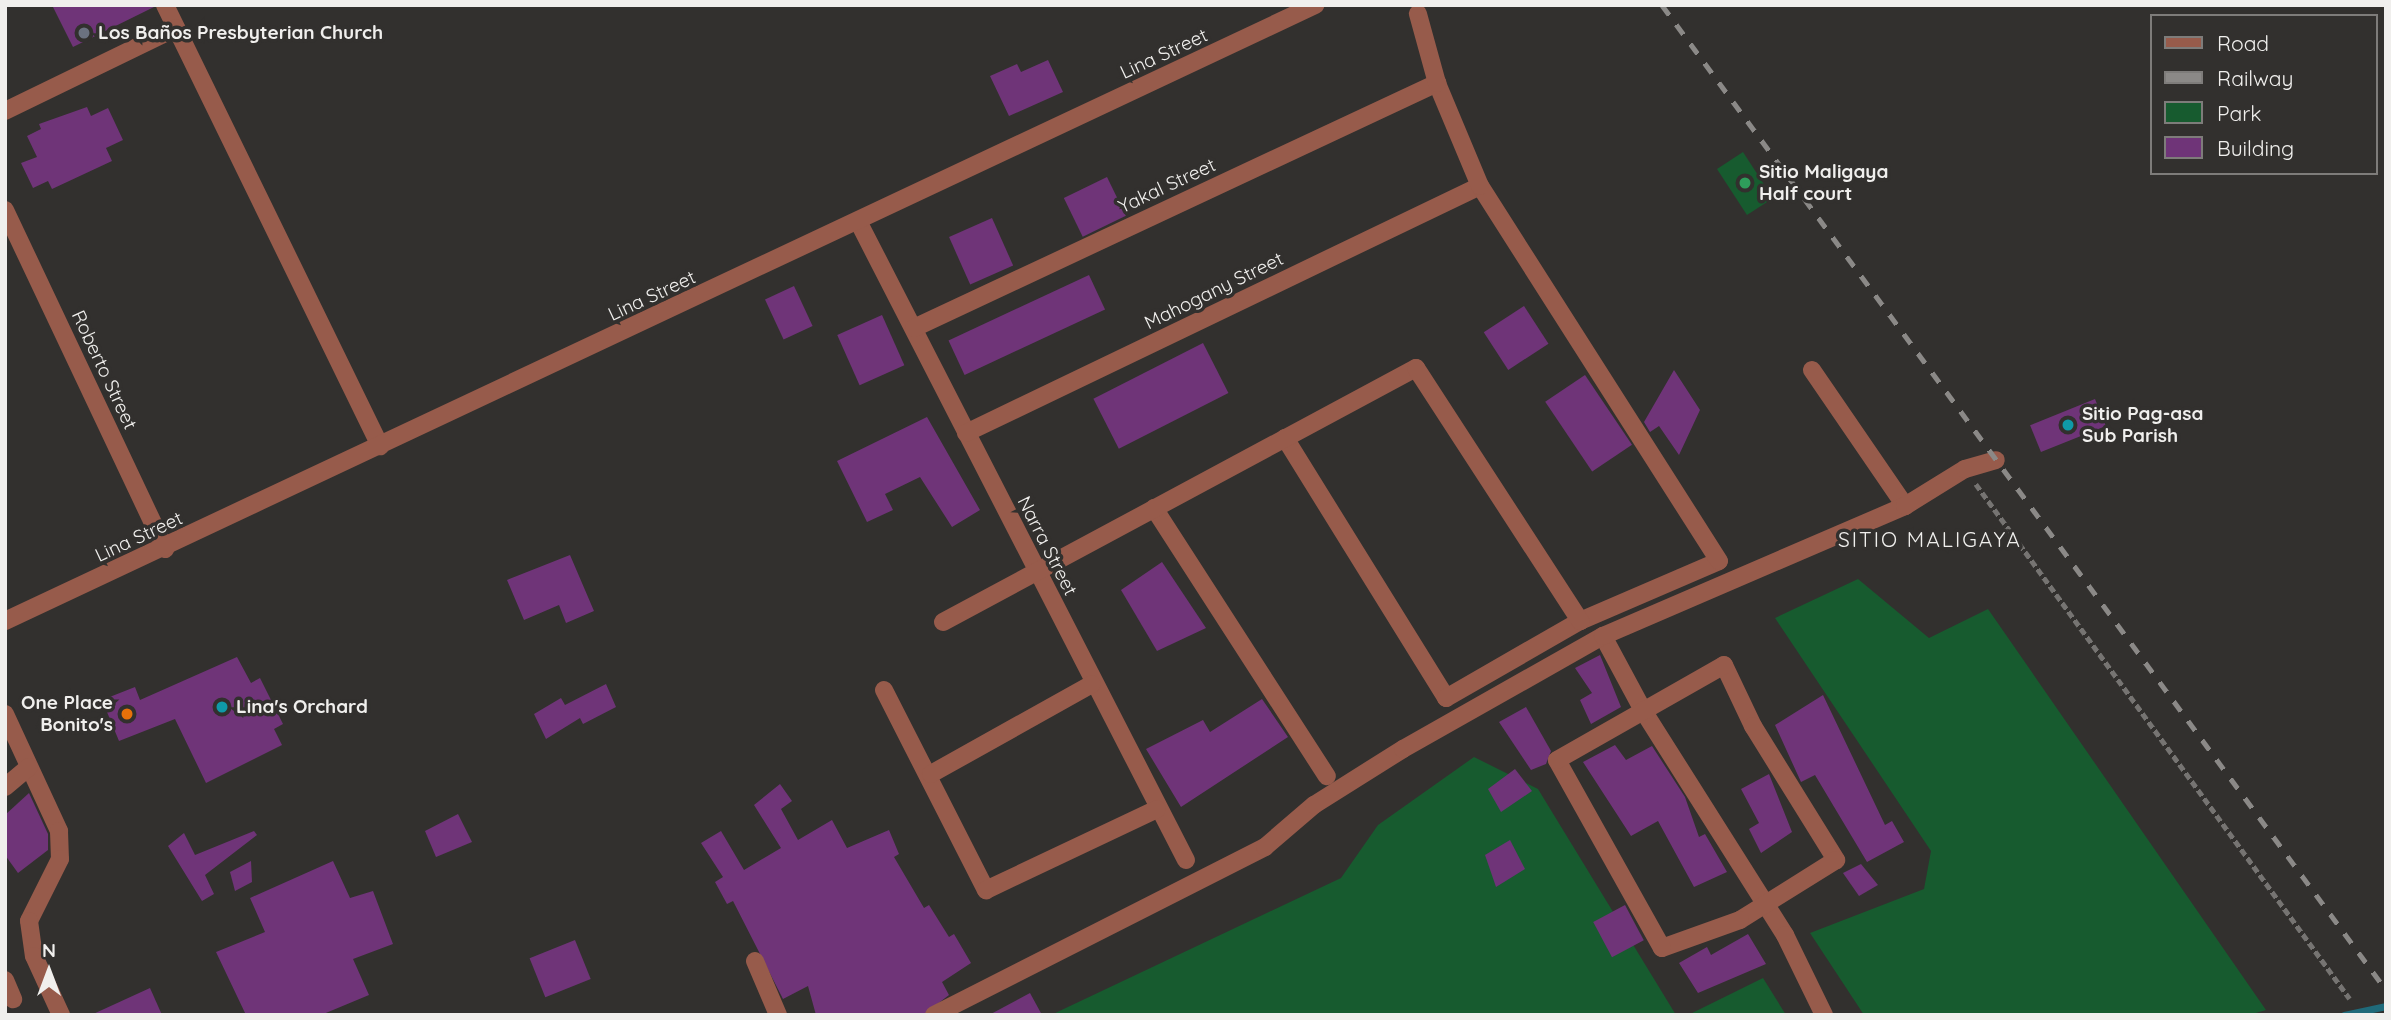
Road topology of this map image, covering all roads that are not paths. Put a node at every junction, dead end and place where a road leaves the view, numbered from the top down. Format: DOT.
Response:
graph roads {
  1 [pos="165,5"];
  2 [pos="1315,5"];
  3 [pos="1418,14"];
  4 [pos="176,28"];
  5 [pos="1437,83"];
  6 [pos="5,111"];
  7 [pos="1480,186"];
  8 [pos="5,210"];
  9 [pos="859,223"];
  10 [pos="914,328"];
  11 [pos="1812,370"];
  12 [pos="966,433"];
  13 [pos="1285,438"];
  14 [pos="380,446"];
  15 [pos="1996,460"];
  16 [pos="1905,506"];
  17 [pos="1154,509"];
  18 [pos="165,549"];
  19 [pos="1037,571"];
  20 [pos="5,621"];
  21 [pos="1580,621"];
  22 [pos="943,622"];
  23 [pos="1603,636"];
  24 [pos="1092,684"];
  25 [pos="884,690"];
  26 [pos="1644,712"];
  27 [pos="5,714"];
  28 [pos="29,766"];
  29 [pos="931,774"];
  30 [pos="1327,776"];
  31 [pos="5,787"];
  32 [pos="1157,809"];
  33 [pos="1186,860"];
  34 [pos="1764,907"];
  35 [pos="755,961"];
  36 [pos="5,980"];
  37 [pos="13,999"];
  38 [pos="61,1015"];
  39 [pos="778,1015"];
  40 [pos="934,1015"];
  41 [pos="1824,1015"];
  1 -- 4 [label="street"];
  2 -- 9 [label="street, Lina Street"];
  3 -- 5 [label="street"];
  4 -- 6 [label="street"];
  4 -- 14 [label="street"];
  5 -- 7 [label="street"];
  5 -- 10 [label="street, Yakal Street"];
  7 -- 12 [label="street, Mahogany Street"];
  7 -- 21 [label="street"];
  8 -- 18 [label="street, Roberto Street"];
  9 -- 10 [label="street, Narra Street"];
  9 -- 14 [label="street, Lina Street"];
  10 -- 12 [label="street, Narra Street"];
  11 -- 16 [label="street"];
  12 -- 19 [label="street, Narra Street"];
  13 -- 17 [label="street"];
  13 -- 21 [label="street"];
  13 -- 21 [label="street"];
  14 -- 18 [label="street, Lina Street"];
  15 -- 16 [label="street"];
  16 -- 23 [label="street"];
  17 -- 19 [label="street"];
  17 -- 30 [label="street"];
  18 -- 20 [label="street, Lina Street"];
  19 -- 22 [label="street"];
  19 -- 24 [label="street, Narra Street"];
  23 -- 26 [label="street"];
  23 -- 40 [label="street"];
  24 -- 29 [label="street"];
  24 -- 32 [label="street, Narra Street"];
  25 -- 29 [label="street"];
  26 -- 34 [label="street"];
  26 -- 34 [label="street"];
  26 -- 34 [label="street"];
  27 -- 28 [label="street"];
  28 -- 31 [label="street"];
  28 -- 38 [label="street"];
  29 -- 32 [label="street"];
  32 -- 33 [label="street, Narra Street"];
  34 -- 41 [label="street"];
  35 -- 39 [label="street"];
  36 -- 37 [label="street"];
}
